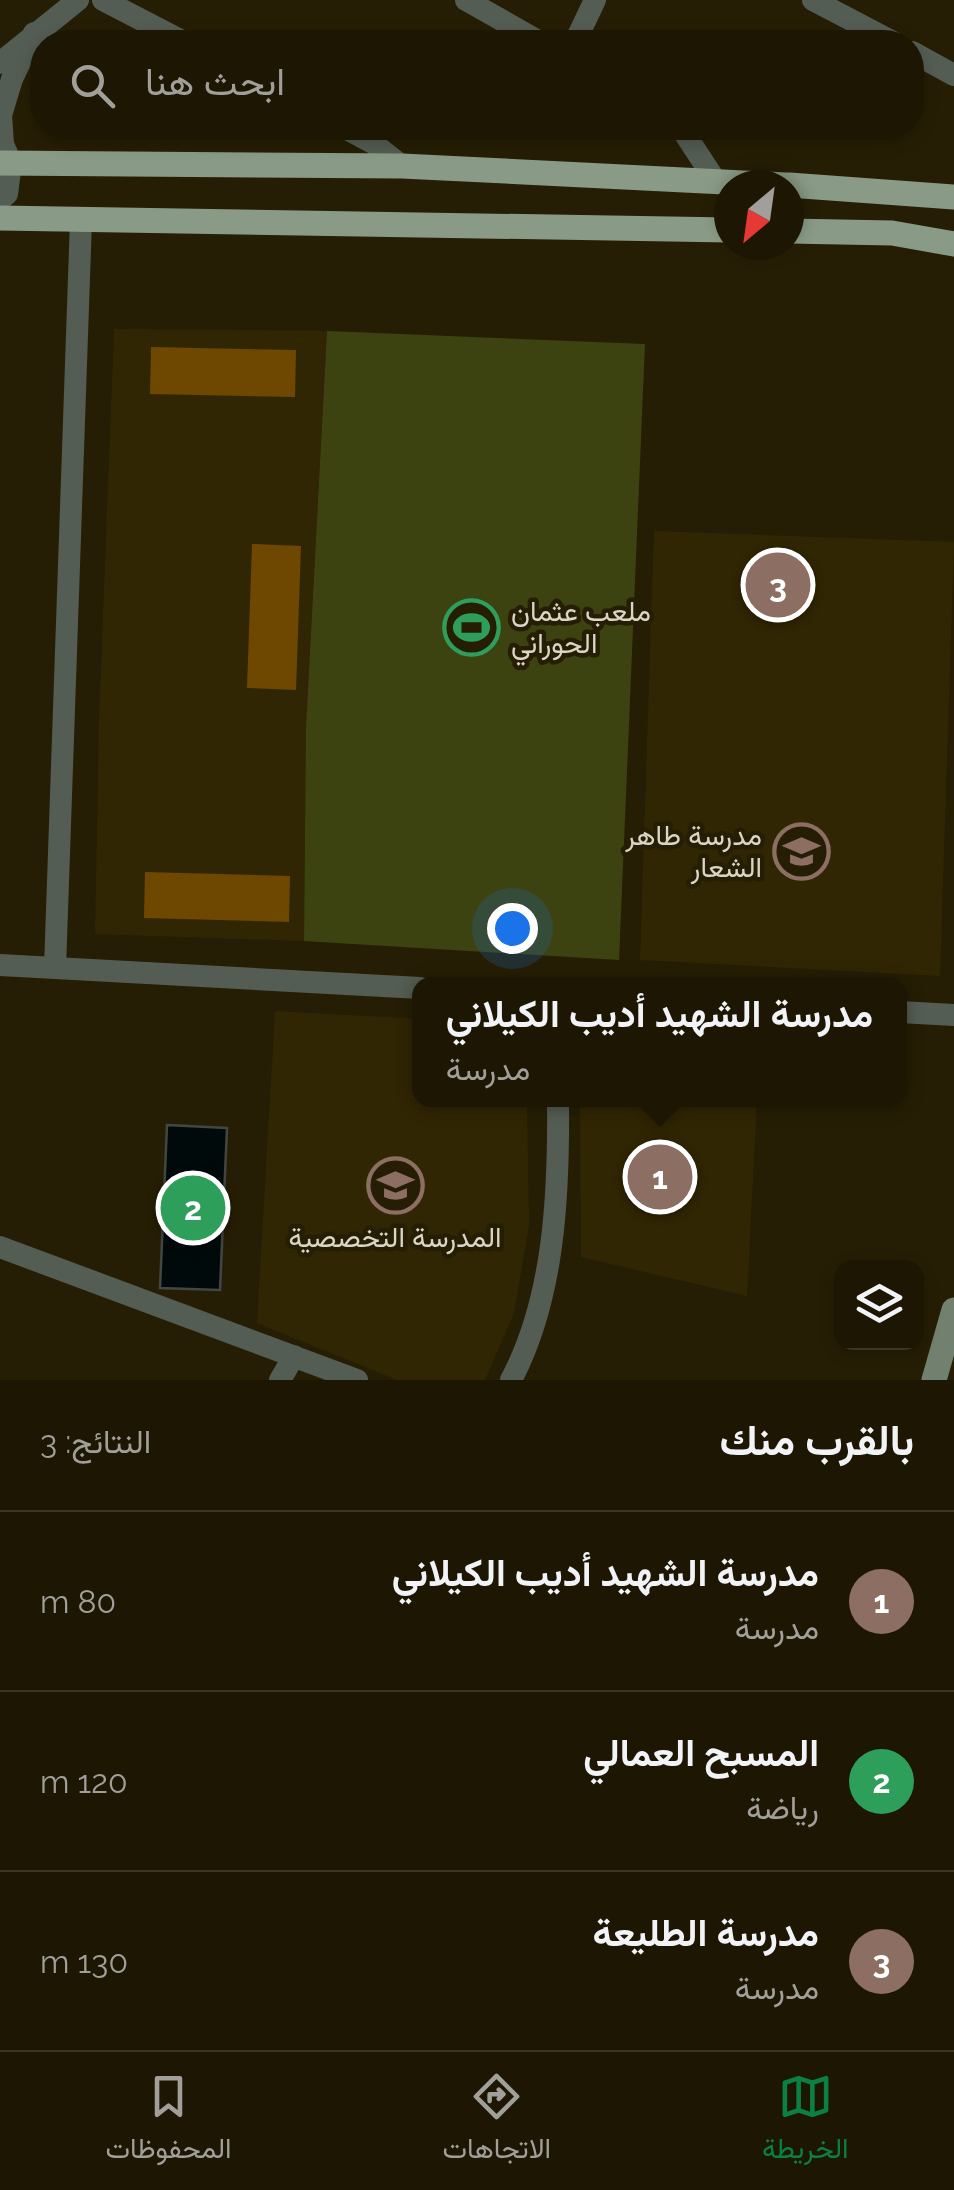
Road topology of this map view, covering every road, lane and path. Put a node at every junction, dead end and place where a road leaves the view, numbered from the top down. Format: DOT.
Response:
graph roads {
  1 [pos="78,0"];
  2 [pos="103,0"];
  3 [pos="466,0"];
  4 [pos="595,0"];
  5 [pos="812,0"];
  6 [pos="38,30"];
  7 [pos="161,30"];
  8 [pos="519,30"];
  9 [pos="581,30"];
  10 [pos="870,30"];
  11 [pos="30,36"];
  12 [pos="30,41"];
  13 [pos="924,59"];
  14 [pos="0,62"];
  15 [pos="954,75"];
  16 [pos="369,140"];
  17 [pos="688,140"];
  18 [pos="6,163"];
  19 [pos="402,166"];
  20 [pos="714,177"];
  21 [pos="714,180"];
  22 [pos="804,186"];
  23 [pos="954,197"];
  24 [pos="0,200"];
  25 [pos="954,205"];
  26 [pos="0,218"];
  27 [pos="81,220"];
  28 [pos="714,230"];
  29 [pos="804,231"];
  30 [pos="954,244"];
  31 [pos="0,965"];
  32 [pos="55,968"];
  33 [pos="412,988"];
  34 [pos="907,1012"];
  35 [pos="954,1015"];
  36 [pos="558,1107"];
  37 [pos="0,1246"];
  38 [pos="954,1310"];
  39 [pos="294,1356"];
  40 [pos="280,1380"];
  41 [pos="358,1380"];
  42 [pos="511,1380"];
  43 [pos="934,1380"];
  1 -- 6 [label="street"];
  2 -- 7 [label="street"];
  3 -- 8 [label="street"];
  4 -- 9 [label="street"];
  5 -- 10 [label="street"];
  11 -- 14 [label="street"];
  12 -- 18 [label="street"];
  13 -- 15 [label="street"];
  16 -- 19 [label="street"];
  17 -- 20 [label="street"];
  18 -- 19 [label="main road"];
  18 -- 24 [label="street"];
  19 -- 21 [label="main road"];
  22 -- 23 [label="main road"];
  25 -- 30 [label="main road"];
  26 -- 27 [label="main road"];
  27 -- 28 [label="main road"];
  27 -- 32 [label="street"];
  29 -- 30 [label="main road"];
  31 -- 32 [label="street"];
  32 -- 33 [label="street"];
  34 -- 35 [label="street"];
  36 -- 42 [label="street"];
  37 -- 39 [label="street"];
  38 -- 43 [label="street"];
  39 -- 40 [label="street"];
  39 -- 41 [label="street"];
}
